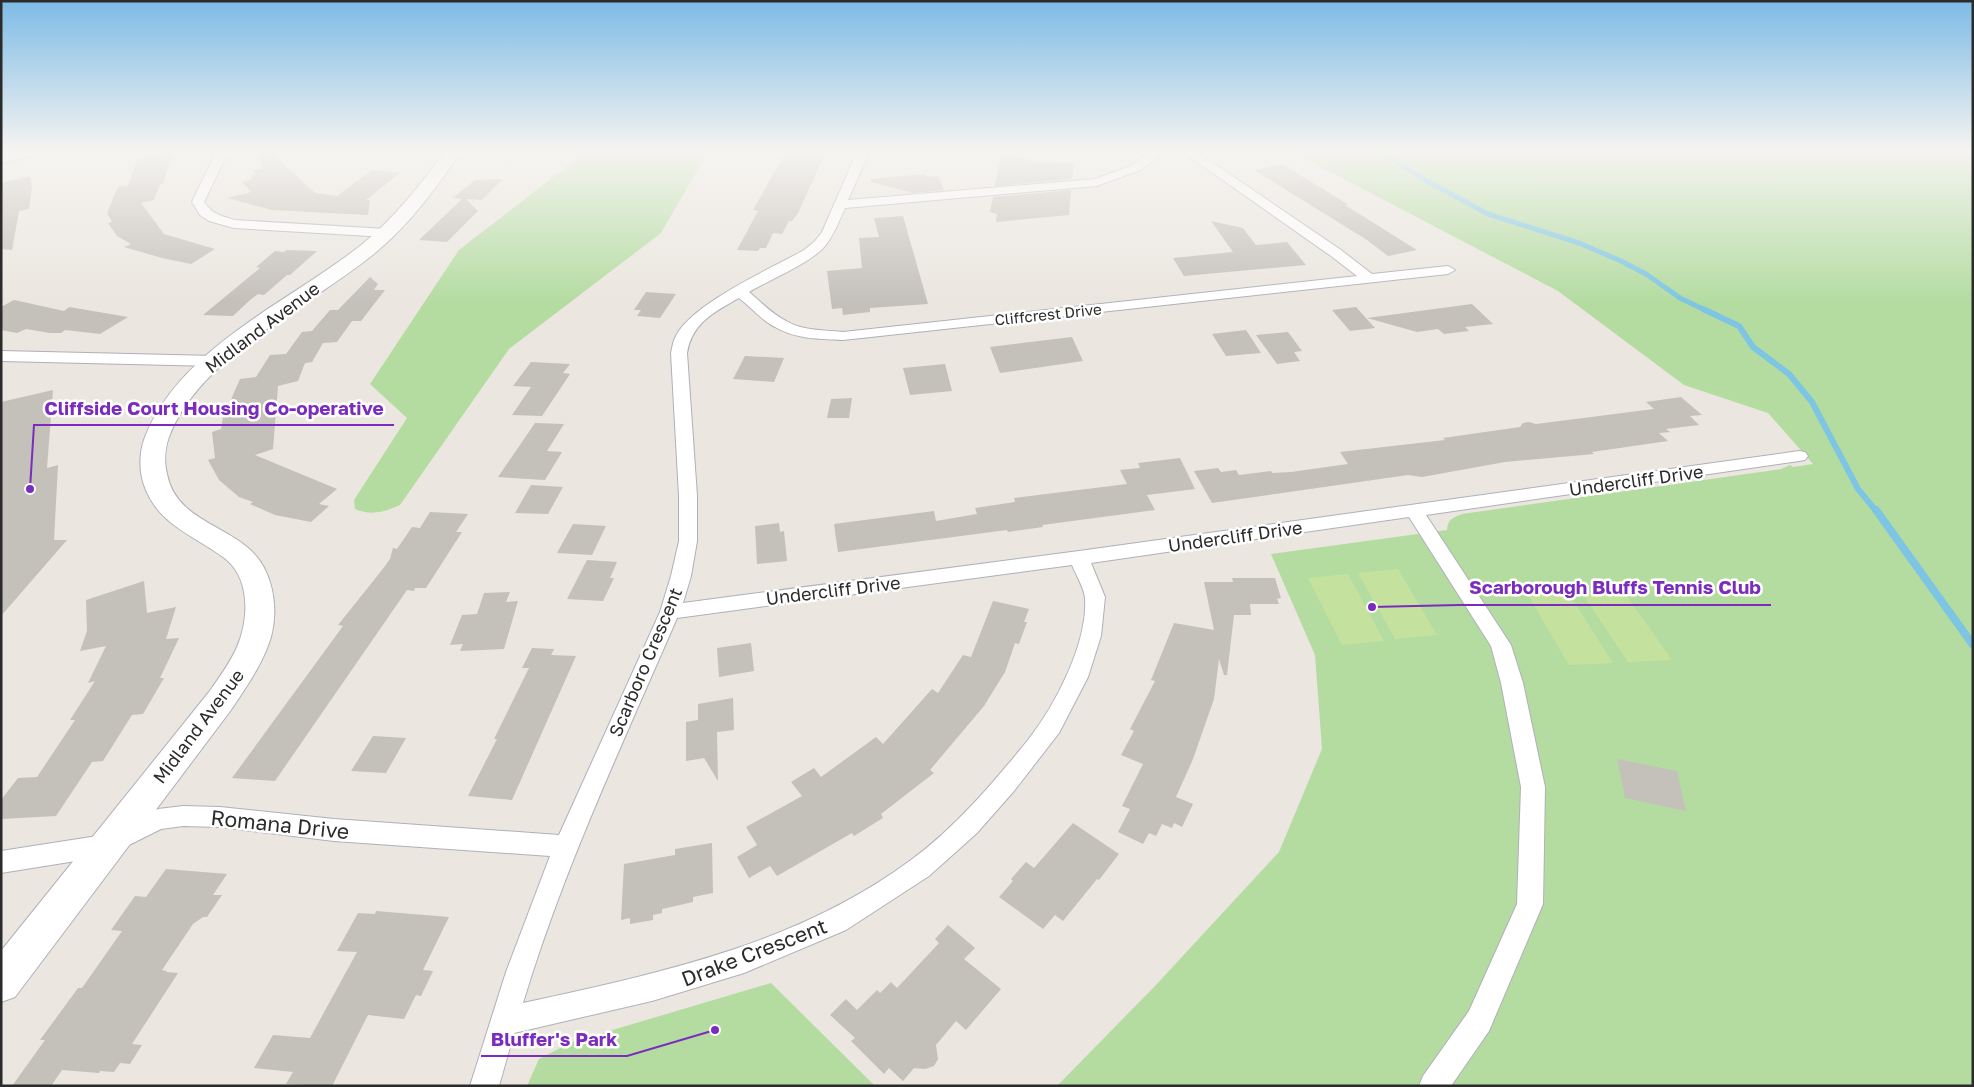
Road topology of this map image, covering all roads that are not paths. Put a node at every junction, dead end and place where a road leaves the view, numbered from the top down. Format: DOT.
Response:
graph roads {
  1 [pos="198,201"];
  2 [pos="416,201"];
  3 [pos="841,201"];
  4 [pos="887,201"];
  5 [pos="1260,201"];
  6 [pos="839,205"];
  7 [pos="387,233"];
  8 [pos="1448,270"];
  9 [pos="1368,278"];
  10 [pos="740,292"];
  11 [pos="1,356"];
  12 [pos="215,361"];
  13 [pos="1799,456"];
  14 [pos="1414,511"];
  15 [pos="1079,558"];
  16 [pos="670,612"];
  17 [pos="107,845"];
  18 [pos="566,846"];
  19 [pos="1,862"];
  20 [pos="1,983"];
  21 [pos="504,1021"];
  22 [pos="484,1086"];
  23 [pos="1433,1086"];
  1 -- 7 [label="street"];
  2 -- 7 [label="street, Midland Avenue"];
  3 -- 6 [label="street, Scarboro Crescent"];
  4 -- 6 [label="street"];
  5 -- 9 [label="street"];
  6 -- 10 [label="street, Scarboro Crescent"];
  7 -- 12 [label="street, Midland Avenue"];
  8 -- 9 [label="street, Cliffcrest Drive"];
  9 -- 10 [label="street, Cliffcrest Drive"];
  10 -- 16 [label="street, Scarboro Crescent"];
  11 -- 12 [label="street"];
  12 -- 17 [label="street, Midland Avenue"];
  13 -- 14 [label="street, Undercliff Drive"];
  14 -- 15 [label="street, Undercliff Drive"];
  14 -- 23 [label="street"];
  15 -- 16 [label="street, Undercliff Drive"];
  15 -- 21 [label="street, Drake Crescent"];
  16 -- 18 [label="street, Scarboro Crescent"];
  17 -- 18 [label="street, Romana Drive"];
  17 -- 19 [label="street, Romana Drive"];
  17 -- 20 [label="street, Midland Avenue"];
  18 -- 21 [label="street, Scarboro Crescent"];
  21 -- 22 [label="street, Scarboro Crescent"];
}
